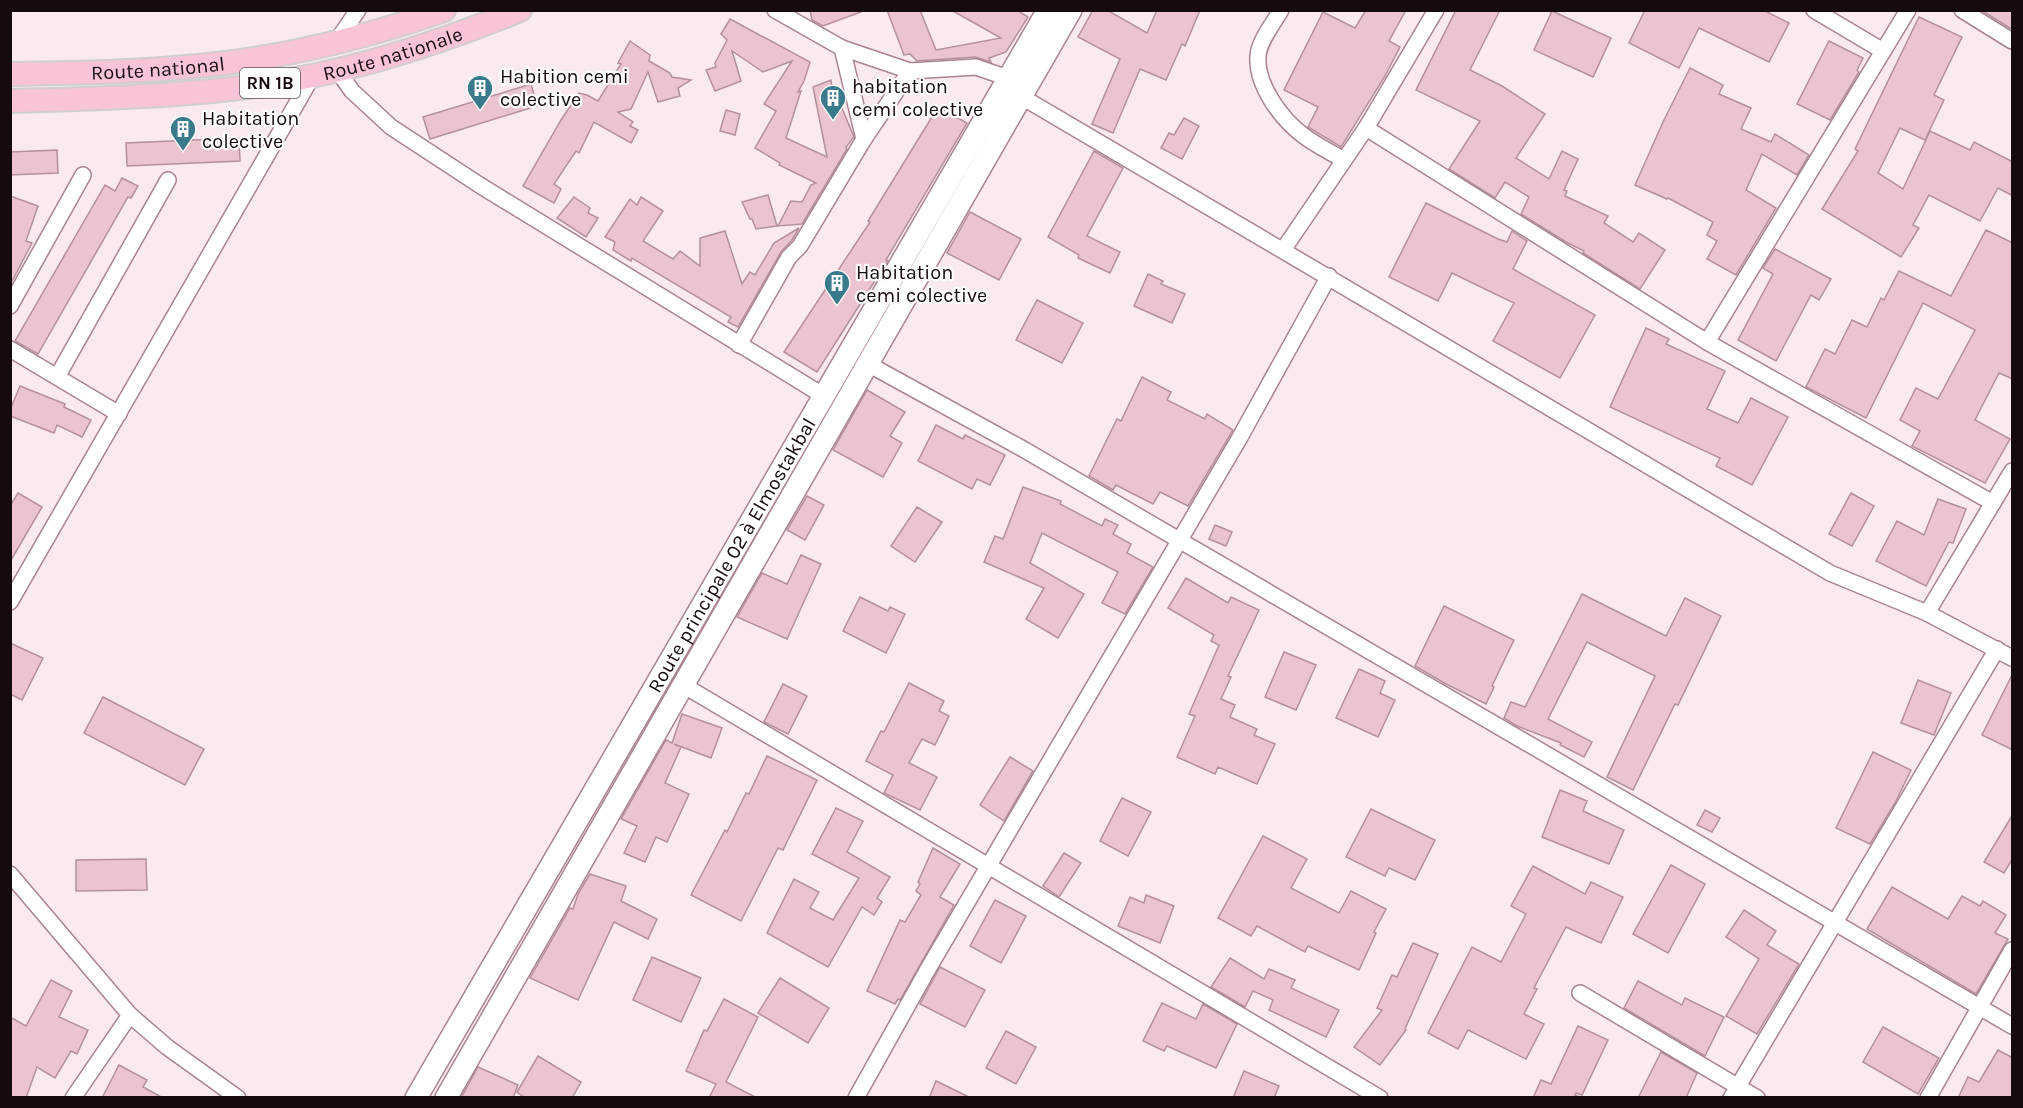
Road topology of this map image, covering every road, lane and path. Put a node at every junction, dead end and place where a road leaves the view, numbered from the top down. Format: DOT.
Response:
graph roads {
  1 [pos="358,10"];
  2 [pos="444,10"];
  3 [pos="520,10"];
  4 [pos="775,10"];
  5 [pos="1048,10"];
  6 [pos="1071,10"];
  7 [pos="1281,10"];
  8 [pos="1436,10"];
  9 [pos="1908,10"];
  10 [pos="1962,10"];
  11 [pos="1816,11"];
  12 [pos="2013,40"];
  13 [pos="336,42"];
  14 [pos="842,48"];
  15 [pos="1883,51"];
  16 [pos="337,70"];
  17 [pos="910,71"];
  18 [pos="10,74"];
  19 [pos="313,75"];
  20 [pos="1008,78"];
  21 [pos="1022,97"];
  22 [pos="10,101"];
  23 [pos="1366,128"];
  24 [pos="864,138"];
  25 [pos="1344,160"];
  26 [pos="83,175"];
  27 [pos="168,180"];
  28 [pos="1283,250"];
  29 [pos="1329,276"];
  30 [pos="10,306"];
  31 [pos="1707,342"];
  32 [pos="739,345"];
  33 [pos="10,348"];
  34 [pos="868,364"];
  35 [pos="57,377"];
  36 [pos="824,396"];
  37 [pos="119,414"];
  38 [pos="2013,471"];
  39 [pos="1993,503"];
  40 [pos="1180,540"];
  41 [pos="13,592"];
  42 [pos="1927,613"];
  43 [pos="1997,649"];
  44 [pos="2013,658"];
  45 [pos="683,685"];
  46 [pos="989,866"];
  47 [pos="10,874"];
  48 [pos="1835,922"];
  49 [pos="2013,950"];
  50 [pos="1580,993"];
  51 [pos="1980,1007"];
  52 [pos="130,1015"];
  53 [pos="2013,1026"];
  54 [pos="1734,1092"];
  55 [pos="73,1098"];
  56 [pos="238,1098"];
  57 [pos="416,1098"];
  58 [pos="446,1098"];
  59 [pos="856,1098"];
  60 [pos="1380,1098"];
  61 [pos="1757,1098"];
  62 [pos="1928,1098"];
  1 -- 13 [label="street"];
  2 -- 13 [label="main road, Route national"];
  3 -- 16 [label="main road, Route nationale / RN 1B"];
  4 -- 14 [label="street"];
  5 -- 20 [label="main road, Route principale 02 à Elmostakbal"];
  6 -- 21 [label="main road, Route principale 02 à Elmostakbal"];
  7 -- 25 [label="street"];
  8 -- 23 [label="street"];
  9 -- 15 [label="street"];
  10 -- 12 [label="street"];
  11 -- 15 [label="street"];
  13 -- 18 [label="main road, Route national"];
  14 -- 17 [label="street"];
  14 -- 24 [label="street"];
  15 -- 31 [label="street"];
  16 -- 19 [label="main road, Route nationale / RN 1B"];
  16 -- 32 [label="street"];
  17 -- 20 [label="street"];
  17 -- 24 [label="street"];
  19 -- 22 [label="main road, Route nationale / RN 1B"];
  19 -- 37 [label="street"];
  20 -- 36 [label="main road, Route principale 02 à Elmostakbal"];
  21 -- 28 [label="street"];
  21 -- 34 [label="main road, Route principale 02 à Elmostakbal"];
  23 -- 25 [label="street"];
  23 -- 31 [label="street"];
  24 -- 32 [label="street"];
  25 -- 28 [label="street"];
  26 -- 30 [label="street"];
  27 -- 35 [label="street"];
  28 -- 29 [label="street"];
  29 -- 40 [label="street"];
  29 -- 42 [label="street"];
  31 -- 39 [label="street"];
  32 -- 36 [label="street"];
  33 -- 35 [label="street"];
  34 -- 40 [label="street"];
  34 -- 45 [label="main road, Route principale 02 à Elmostakbal"];
  35 -- 37 [label="street"];
  36 -- 57 [label="main road, Route principale 02 à Elmostakbal"];
  37 -- 41 [label="street"];
  38 -- 39 [label="street"];
  39 -- 42 [label="street"];
  40 -- 46 [label="street"];
  40 -- 48 [label="street"];
  42 -- 43 [label="street"];
  43 -- 44 [label="street"];
  43 -- 48 [label="street"];
  45 -- 46 [label="street"];
  45 -- 58 [label="main road, Route principale 02 à Elmostakbal"];
  46 -- 59 [label="street"];
  46 -- 60 [label="street"];
  47 -- 52 [label="street"];
  48 -- 51 [label="street"];
  48 -- 54 [label="street"];
  49 -- 51 [label="street"];
  50 -- 54 [label="street"];
  51 -- 53 [label="street"];
  51 -- 62 [label="street"];
  52 -- 55 [label="street"];
  52 -- 56 [label="street"];
  54 -- 61 [label="street"];
}
